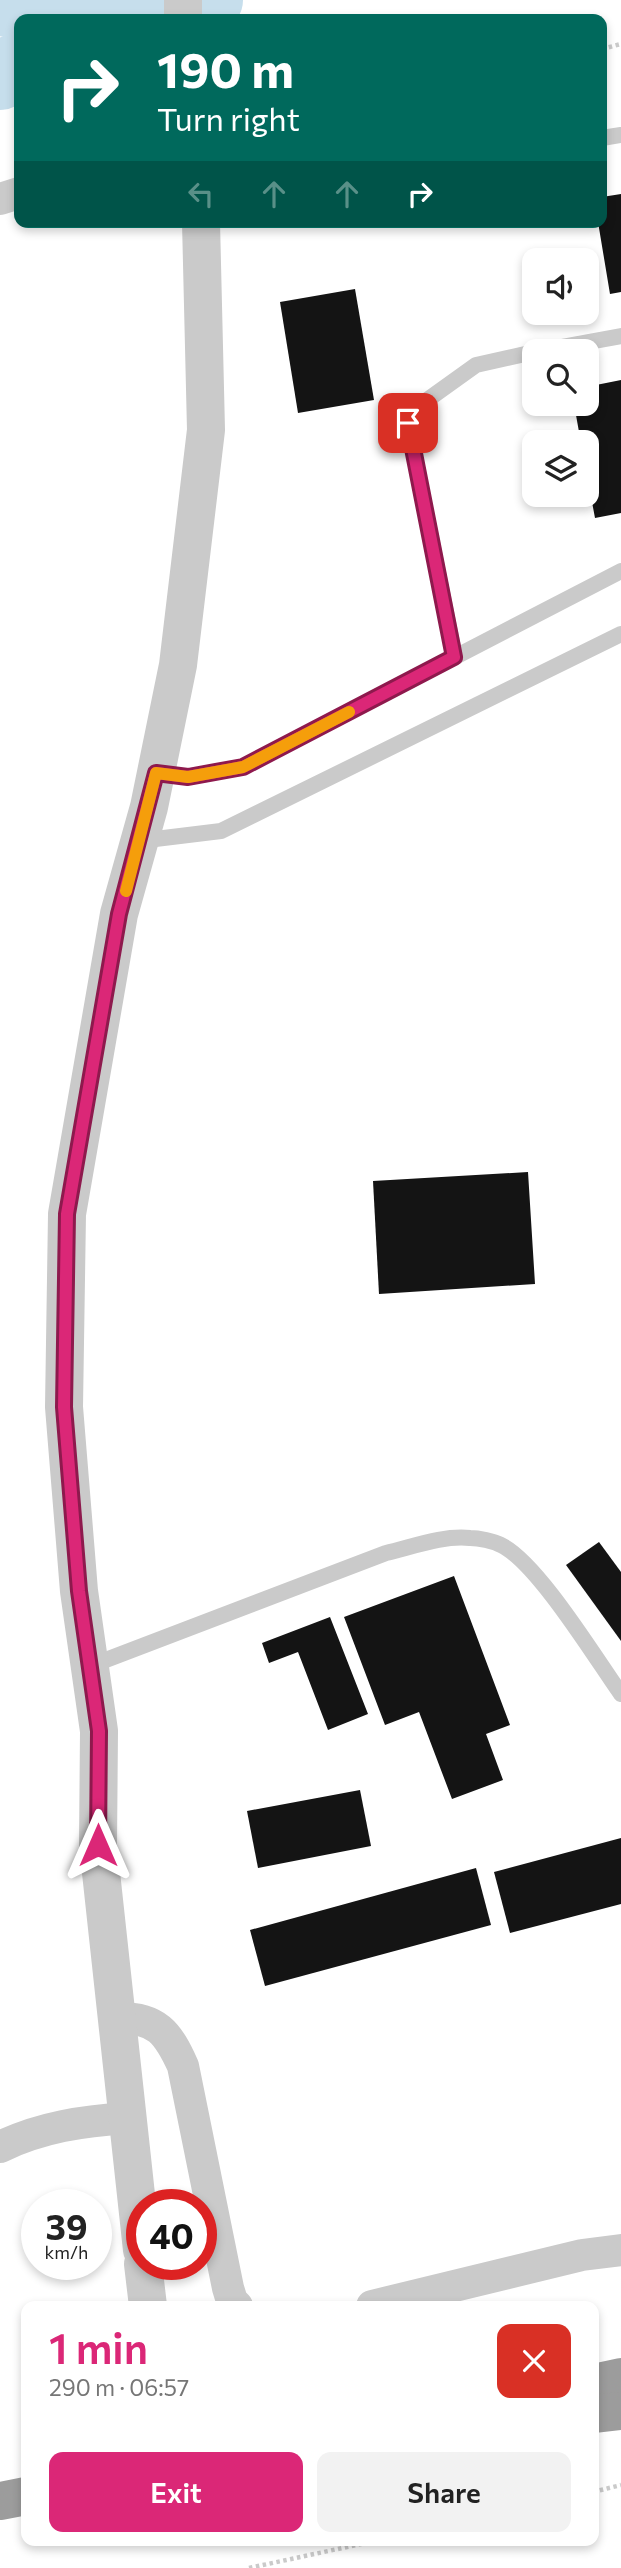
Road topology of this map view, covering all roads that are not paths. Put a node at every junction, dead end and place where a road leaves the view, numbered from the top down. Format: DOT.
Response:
graph roads {
  1 [pos="201,228"];
  2 [pos="621,336"];
  3 [pos="599,340"];
  4 [pos="522,355"];
  5 [pos="621,571"];
  6 [pos="621,634"];
  7 [pos="454,657"];
  8 [pos="156,773"];
  9 [pos="139,841"];
  10 [pos="90,1666"];
  11 [pos="621,1694"];
  12 [pos="117,2018"];
  13 [pos="128,2118"];
  14 [pos="0,2147"];
  15 [pos="136,2189"];
  16 [pos="621,2250"];
  17 [pos="145,2280"];
  18 [pos="147,2301"];
  19 [pos="232,2301"];
  20 [pos="393,2301"];
  21 [pos="621,2377"];
  22 [pos="599,2382"];
  23 [pos="621,2411"];
  24 [pos="599,2413"];
  25 [pos="21,2497"];
  26 [pos="0,2501"];
  1 -- 8 [label="street"];
  2 -- 3 [label="lane"];
  4 -- 7 [label="lane"];
  5 -- 7 [label="lane"];
  6 -- 9 [label="lane"];
  7 -- 8 [label="lane"];
  8 -- 9 [label="street"];
  9 -- 10 [label="street"];
  10 -- 11 [label="lane"];
  10 -- 12 [label="street"];
  12 -- 13 [label="street"];
  12 -- 19 [label="street"];
  13 -- 14 [label="street"];
  13 -- 15 [label="street"];
  16 -- 20 [label="street"];
  17 -- 18 [label="street"];
  21 -- 22 [label="highway"];
  23 -- 24 [label="highway"];
  25 -- 26 [label="highway"];
}
